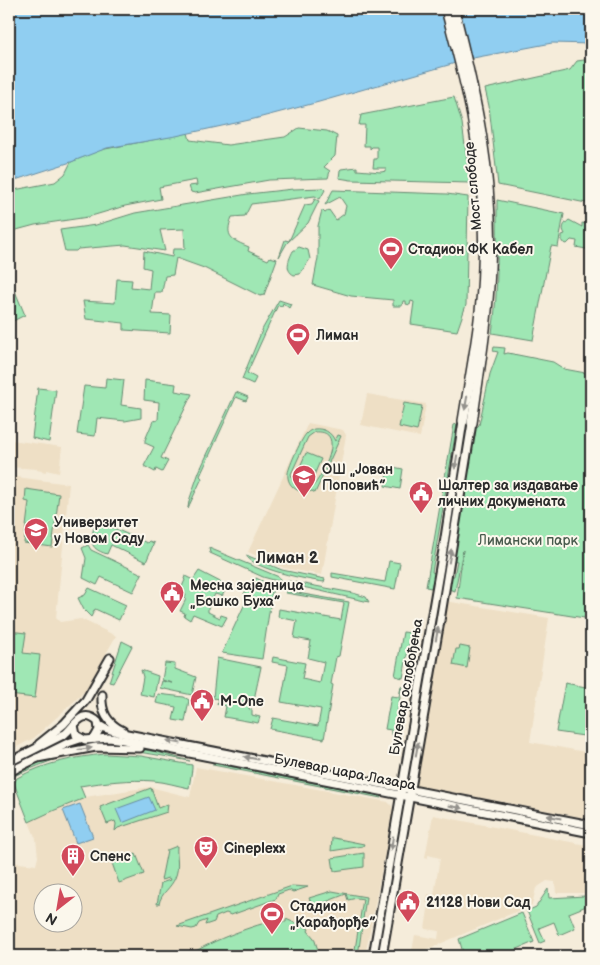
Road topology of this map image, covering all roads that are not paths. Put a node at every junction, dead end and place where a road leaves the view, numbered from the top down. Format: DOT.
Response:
graph roads {
  1 [pos="446,9"];
  2 [pos="454,9"];
  3 [pos="467,422"];
  4 [pos="110,658"];
  5 [pos="102,695"];
  6 [pos="74,725"];
  7 [pos="99,725"];
  8 [pos="130,734"];
  9 [pos="80,739"];
  10 [pos="94,739"];
  11 [pos="162,748"];
  12 [pos="32,750"];
  13 [pos="37,758"];
  14 [pos="9,762"];
  15 [pos="9,772"];
  16 [pos="401,791"];
  17 [pos="409,793"];
  18 [pos="591,825"];
  19 [pos="591,833"];
  20 [pos="373,956"];
  21 [pos="382,956"];
  1 -- 3 [label="highway, Мост слободе, one-way"];
  2 -- 3 [label="highway, Мост слободе"];
  3 -- 16 [label="main road, Булевар ослобођења, one-way"];
  17 -- 3 [label="main road, Булевар ослобођења, one-way"];
  4 -- 12 [label="main road"];
  5 -- 8 [label="main road"];
  6 -- 7 [label="main road"];
  6 -- 9 [label="main road"];
  6 -- 12 [label="main road"];
  7 -- 8 [label="main road, Булевар цара Лазара"];
  7 -- 10 [label="main road"];
  16 -- 8 [label="main road, Булевар цара Лазара, one-way"];
  9 -- 10 [label="main road"];
  9 -- 13 [label="main road"];
  10 -- 11 [label="main road, Булевар цара Лазара"];
  13 -- 11 [label="main road, one-way"];
  11 -- 16 [label="main road, Булевар цара Лазара"];
  12 -- 14 [label="main road"];
  13 -- 15 [label="main road"];
  16 -- 17 [label="main road, Булевар цара Лазара"];
  16 -- 20 [label="main road, Булевар ослобођења, one-way"];
  18 -- 17 [label="main road, Булевар цара Лазара, one-way"];
  17 -- 19 [label="main road, Булевар цара Лазара, one-way"];
  17 -- 21 [label="main road, Булевар ослобођења"];
}
